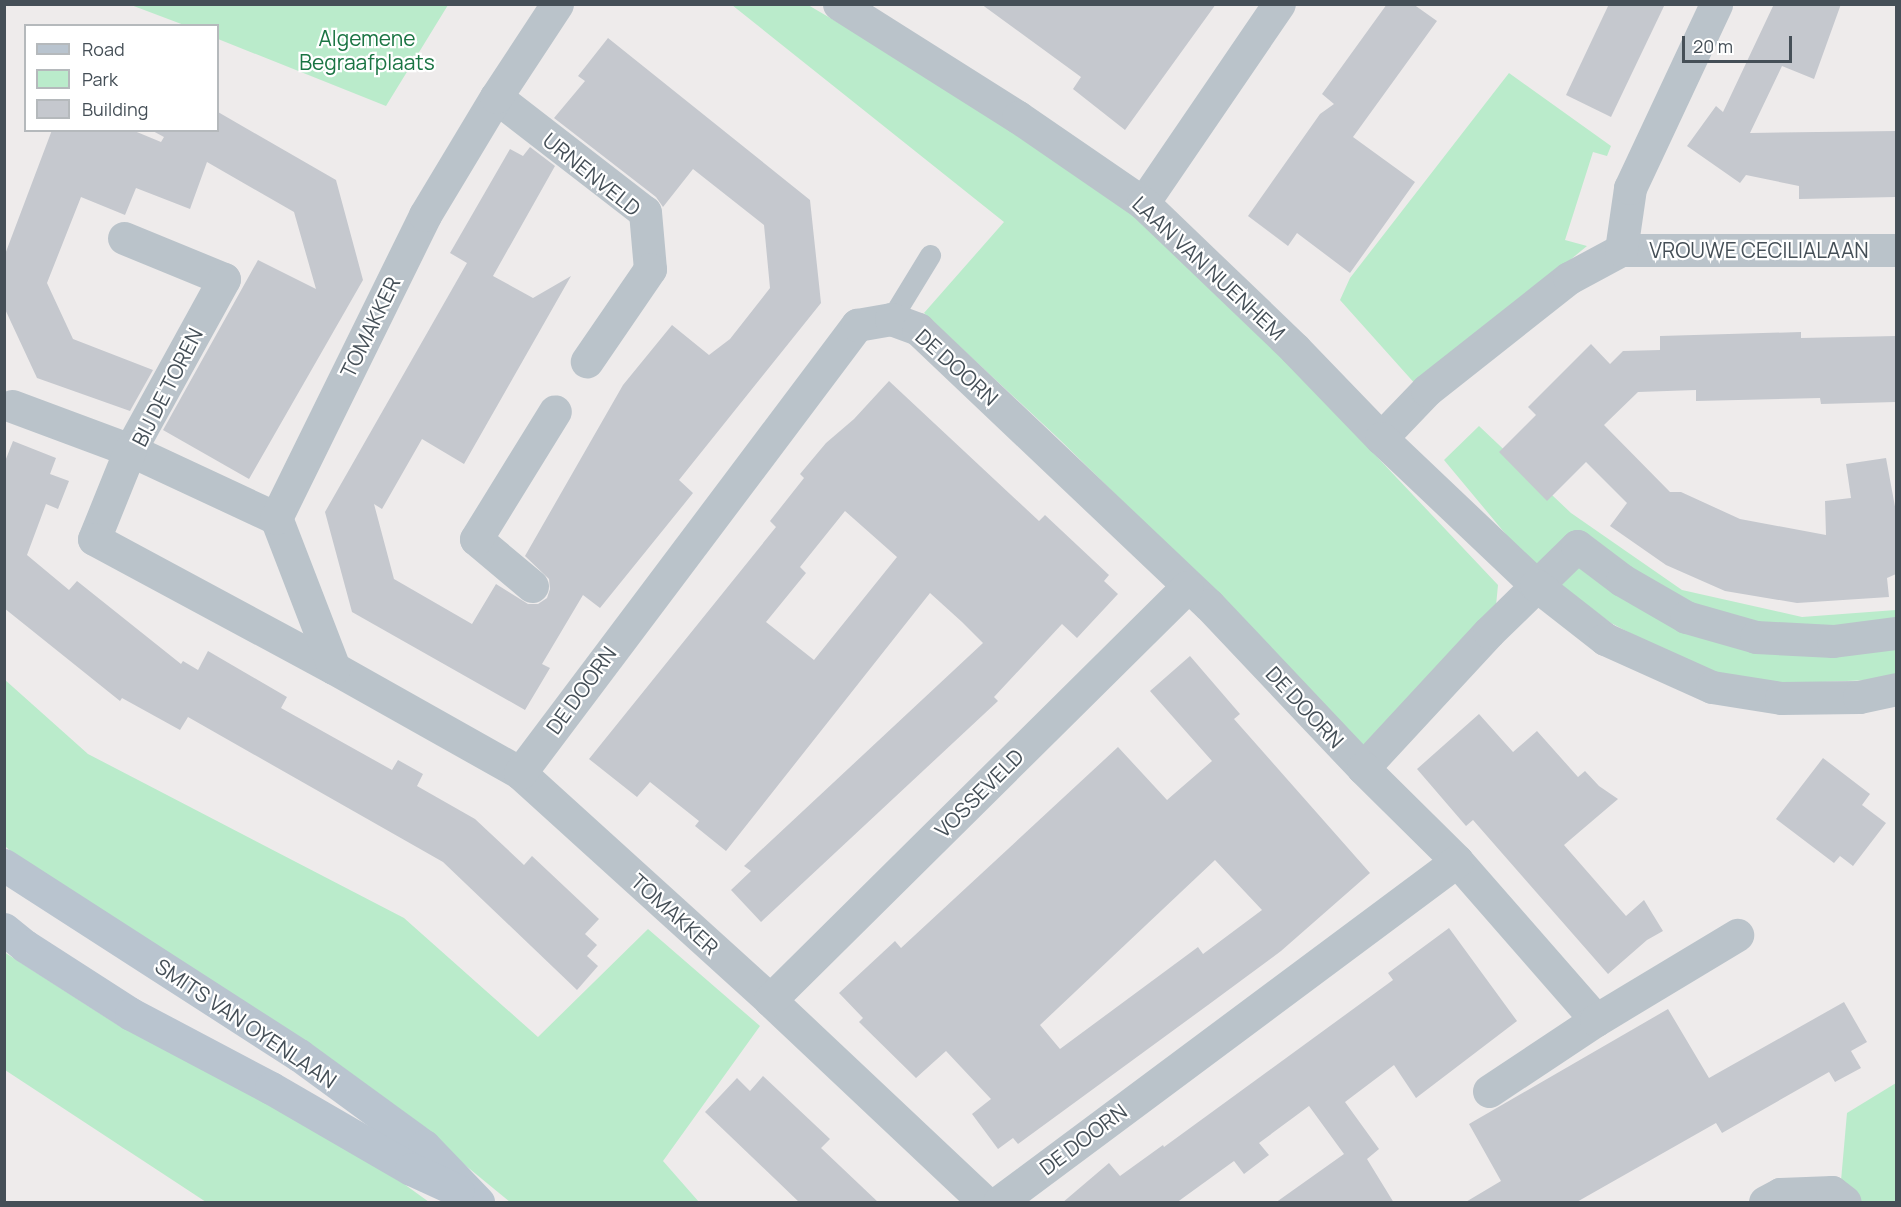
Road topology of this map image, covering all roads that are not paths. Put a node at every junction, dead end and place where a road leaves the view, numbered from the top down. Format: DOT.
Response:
graph roads {
  1 [pos="557,4"];
  2 [pos="839,4"];
  3 [pos="1279,4"];
  4 [pos="1716,4"];
  5 [pos="496,97"];
  6 [pos="1143,203"];
  7 [pos="124,238"];
  8 [pos="1621,250"];
  9 [pos="1896,250"];
  10 [pos="930,255"];
  11 [pos="891,319"];
  12 [pos="587,361"];
  13 [pos="12,406"];
  14 [pos="555,411"];
  15 [pos="1381,438"];
  16 [pos="130,450"];
  17 [pos="276,518"];
  18 [pos="1536,585"];
  19 [pos="532,586"];
  20 [pos="1187,587"];
  21 [pos="1896,633"];
  22 [pos="334,668"];
  23 [pos="1896,689"];
  24 [pos="1363,768"];
  25 [pos="520,773"];
  26 [pos="1457,861"];
  27 [pos="4,865"];
  28 [pos="4,929"];
  29 [pos="1737,935"];
  30 [pos="770,1000"];
  31 [pos="1596,1020"];
  32 [pos="1489,1091"];
  33 [pos="476,1201"];
  34 [pos="984,1203"];
  35 [pos="999,1203"];
  36 [pos="1765,1203"];
  37 [pos="1845,1203"];
  1 -- 5 [label="street, TOMAKKER"];
  2 -- 6 [label="street, LAAN VAN NUENHEM"];
  3 -- 6 [label="street"];
  4 -- 8 [label="street"];
  5 -- 12 [label="street, URNENVELD"];
  5 -- 17 [label="street, TOMAKKER"];
  6 -- 15 [label="street, LAAN VAN NUENHEM"];
  7 -- 16 [label="street, BIJ DE TOREN"];
  8 -- 9 [label="street, VROUWE CECILIALAAN"];
  8 -- 15 [label="street"];
  10 -- 11 [label="lane"];
  11 -- 20 [label="street, DE DOORN"];
  11 -- 25 [label="street, DE DOORN"];
  13 -- 16 [label="street"];
  14 -- 19 [label="street"];
  15 -- 18 [label="street, LAAN VAN NUENHEM"];
  16 -- 17 [label="street, BIJ DE TOREN"];
  16 -- 22 [label="street, TOMAKKER"];
  17 -- 22 [label="street"];
  18 -- 21 [label="street"];
  18 -- 23 [label="street, LAAN VAN NUENHEM"];
  18 -- 24 [label="street"];
  20 -- 24 [label="street, DE DOORN"];
  20 -- 30 [label="street, VOSSEVELD"];
  22 -- 25 [label="street, TOMAKKER"];
  24 -- 26 [label="street, DE DOORN"];
  25 -- 30 [label="street, TOMAKKER"];
  26 -- 31 [label="street, DE DOORN"];
  26 -- 35 [label="street, DE DOORN"];
  27 -- 33 [label="main road, SMITS VAN OYENLAAN"];
  28 -- 33 [label="main road, SMITS VAN OYENLAAN"];
  29 -- 31 [label="street"];
  30 -- 34 [label="street, TOMAKKER"];
  31 -- 32 [label="street"];
  36 -- 37 [label="street"];
}
